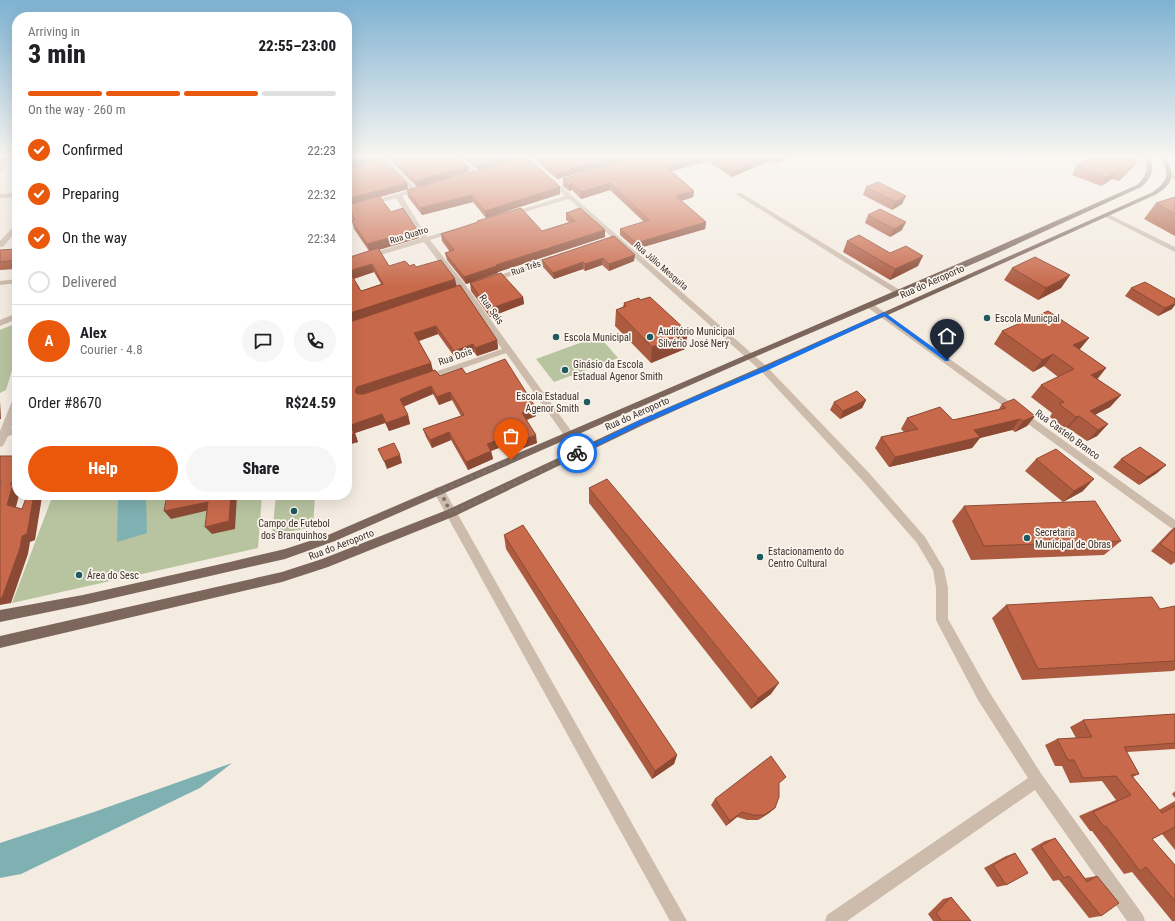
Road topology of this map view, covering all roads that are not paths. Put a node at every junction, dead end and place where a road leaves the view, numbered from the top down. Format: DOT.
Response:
graph roads {
  1 [pos="381,200"];
  2 [pos="401,200"];
  3 [pos="559,200"];
  4 [pos="572,200"];
  5 [pos="749,200"];
  6 [pos="1108,200"];
  7 [pos="1139,200"];
  8 [pos="352,209"];
  9 [pos="1106,215"];
  10 [pos="501,217"];
  11 [pos="464,228"];
  12 [pos="12,232"];
  13 [pos="426,240"];
  14 [pos="0,245"];
  15 [pos="1175,250"];
  16 [pos="562,256"];
  17 [pos="352,262"];
  18 [pos="486,281"];
  19 [pos="12,282"];
  20 [pos="0,283"];
  21 [pos="899,292"];
  22 [pos="870,305"];
  23 [pos="884,314"];
  24 [pos="12,318"];
  25 [pos="0,323"];
  26 [pos="508,350"];
  27 [pos="749,356"];
  28 [pos="764,369"];
  29 [pos="414,382"];
  30 [pos="12,412"];
  31 [pos="12,432"];
  32 [pos="569,435"];
  33 [pos="1,437"];
  34 [pos="440,491"];
  35 [pos="451,513"];
  36 [pos="1175,526"];
  37 [pos="0,616"];
  38 [pos="0,642"];
  39 [pos="1037,780"];
  40 [pos="679,921"];
  41 [pos="833,921"];
  42 [pos="1137,921"];
  1 -- 8 [label="street"];
  2 -- 13 [label="street, Rua Seis"];
  3 -- 10 [label="street"];
  4 -- 27 [label="street, Rua Júlio Mesquita"];
  5 -- 21 [label="street"];
  6 -- 21 [label="main road, Rua do Aeroporto"];
  7 -- 9 [label="main road, Rua do Aeroporto"];
  9 -- 15 [label="street"];
  9 -- 23 [label="main road, Rua do Aeroporto"];
  11 -- 13 [label="street, Rua Quatro"];
  12 -- 14 [label="street"];
  13 -- 17 [label="street, Rua Quatro"];
  13 -- 26 [label="street, Rua Seis"];
  16 -- 18 [label="street, Rua Três"];
  19 -- 20 [label="street"];
  21 -- 22 [label="main road, Rua do Aeroporto"];
  22 -- 23 [label="street, Rua Castelo Branco"];
  22 -- 27 [label="main road, Rua do Aeroporto"];
  23 -- 28 [label="main road, Rua do Aeroporto"];
  23 -- 36 [label="street, Rua Castelo Branco"];
  24 -- 25 [label="street"];
  26 -- 29 [label="street, Rua Dois"];
  26 -- 32 [label="street, Rua Seis"];
  27 -- 28 [label="street, Rua Júlio Mesquita"];
  27 -- 32 [label="main road, Rua do Aeroporto"];
  28 -- 35 [label="main road, Rua do Aeroporto"];
  28 -- 39 [label="street, Rua Júlio Mesquita"];
  30 -- 33 [label="street"];
  31 -- 33 [label="street"];
  32 -- 34 [label="main road, Rua do Aeroporto"];
  34 -- 35 [label="street"];
  34 -- 37 [label="main road, Rua do Aeroporto"];
  35 -- 38 [label="main road, Rua do Aeroporto"];
  35 -- 40 [label="street"];
  39 -- 41 [label="street"];
  39 -- 42 [label="street, Rua Júlio Mesquita"];
}
